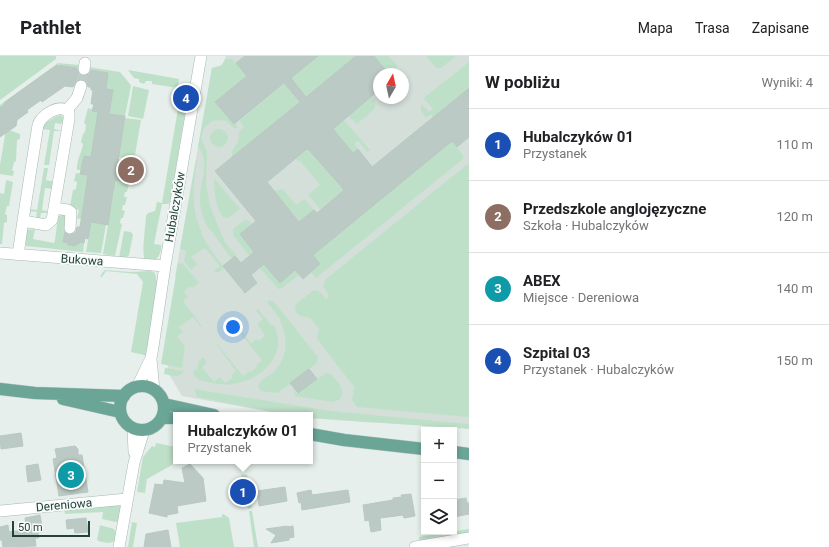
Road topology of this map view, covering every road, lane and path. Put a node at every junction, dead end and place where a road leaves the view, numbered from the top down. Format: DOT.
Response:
graph roads {
  1 [pos="201,56"];
  2 [pos="81,86"];
  3 [pos="67,110"];
  4 [pos="54,208"];
  5 [pos="23,221"];
  6 [pos="70,228"];
  7 [pos="0,253"];
  8 [pos="18,255"];
  9 [pos="165,266"];
  10 [pos="151,358"];
  11 [pos="137,387"];
  12 [pos="0,389"];
  13 [pos="154,390"];
  14 [pos="35,393"];
  15 [pos="124,396"];
  16 [pos="164,404"];
  17 [pos="120,412"];
  18 [pos="200,412"];
  19 [pos="162,418"];
  20 [pos="173,418"];
  21 [pos="139,430"];
  22 [pos="313,435"];
  23 [pos="421,449"];
  24 [pos="457,452"];
  25 [pos="469,454"];
  26 [pos="128,499"];
  27 [pos="0,511"];
  28 [pos="469,538"];
  29 [pos="119,547"];
  30 [pos="415,547"];
  1 -- 9 [label="street, Hubalczyków"];
  2 -- 3 [label="street"];
  3 -- 4 [label="street"];
  3 -- 5 [label="street"];
  4 -- 5 [label="street"];
  4 -- 6 [label="street"];
  5 -- 8 [label="street"];
  7 -- 8 [label="street, Bukowa"];
  8 -- 9 [label="street, Bukowa"];
  9 -- 10 [label="street, Hubalczyków"];
  10 -- 11 [label="street, Hubalczyków"];
  10 -- 13 [label="street, Hubalczyków"];
  11 -- 13 [label="main road"];
  11 -- 15 [label="main road"];
  12 -- 14 [label="main road"];
  13 -- 16 [label="main road"];
  14 -- 15 [label="main road"];
  14 -- 17 [label="main road"];
  15 -- 17 [label="main road"];
  16 -- 18 [label="main road"];
  16 -- 19 [label="main road"];
  17 -- 21 [label="main road"];
  19 -- 20 [label="main road"];
  19 -- 21 [label="main road"];
  21 -- 26 [label="street"];
  22 -- 23 [label="main road"];
  24 -- 25 [label="main road"];
  26 -- 27 [label="street, Dereniowa"];
  26 -- 29 [label="street"];
  28 -- 30 [label="street"];
}
